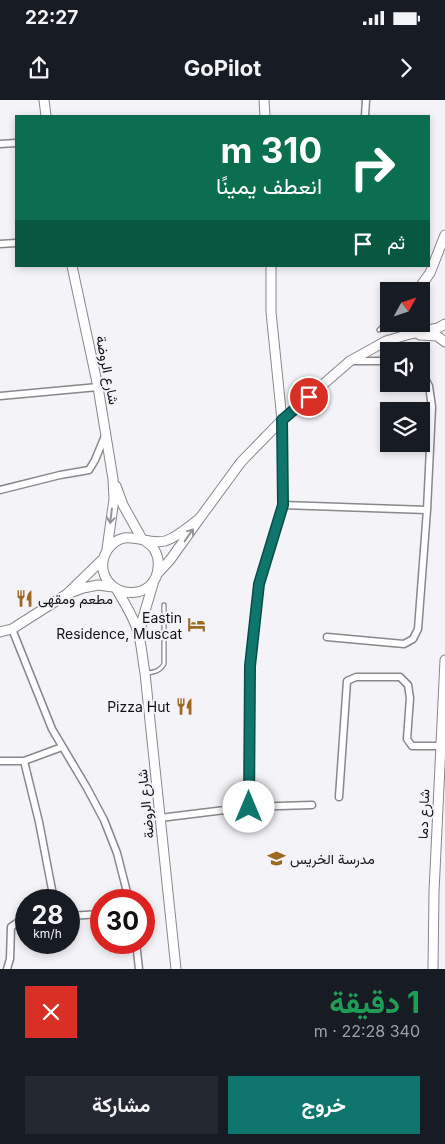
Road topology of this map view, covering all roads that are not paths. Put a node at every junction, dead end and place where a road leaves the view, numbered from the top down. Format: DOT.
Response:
graph roads {
  1 [pos="44,100"];
  2 [pos="264,100"];
  3 [pos="366,100"];
  4 [pos="46,115"];
  5 [pos="265,115"];
  6 [pos="365,115"];
  7 [pos="15,143"];
  8 [pos="0,144"];
  9 [pos="445,235"];
  10 [pos="15,243"];
  11 [pos="0,244"];
  12 [pos="72,267"];
  13 [pos="271,267"];
  14 [pos="424,282"];
  15 [pos="445,324"];
  16 [pos="410,334"];
  17 [pos="445,342"];
  18 [pos="350,361"];
  19 [pos="380,361"];
  20 [pos="98,387"];
  21 [pos="430,392"];
  22 [pos="0,396"];
  23 [pos="282,420"];
  24 [pos="106,435"];
  25 [pos="113,479"];
  26 [pos="0,490"];
  27 [pos="283,505"];
  28 [pos="427,510"];
  29 [pos="200,518"];
  30 [pos="143,540"];
  31 [pos="105,555"];
  32 [pos="156,576"];
  33 [pos="115,588"];
  34 [pos="67,594"];
  35 [pos="164,605"];
  36 [pos="12,629"];
  37 [pos="0,632"];
  38 [pos="139,637"];
  39 [pos="327,637"];
  40 [pos="445,660"];
  41 [pos="144,673"];
  42 [pos="440,746"];
  43 [pos="62,747"];
  44 [pos="24,760"];
  45 [pos="0,761"];
  46 [pos="339,797"];
  47 [pos="312,805"];
  48 [pos="249,807"];
  49 [pos="160,818"];
  50 [pos="52,889"];
  51 [pos="126,889"];
  52 [pos="15,925"];
  53 [pos="137,954"];
  54 [pos="7,969"];
  55 [pos="139,969"];
  56 [pos="176,969"];
  57 [pos="433,969"];
  1 -- 4 [label="main road"];
  2 -- 5 [label="main road"];
  3 -- 6 [label="street"];
  7 -- 8 [label="street"];
  9 -- 14 [label="main road"];
  10 -- 11 [label="street"];
  12 -- 20 [label="main road, شارع الروضة"];
  13 -- 23 [label="main road"];
  15 -- 16 [label="main road"];
  16 -- 17 [label="main road"];
  16 -- 18 [label="main road"];
  18 -- 19 [label="street"];
  18 -- 23 [label="main road"];
  20 -- 22 [label="street"];
  20 -- 24 [label="main road, شارع الروضة"];
  21 -- 28 [label="street"];
  23 -- 27 [label="street"];
  23 -- 29 [label="main road"];
  24 -- 25 [label="main road, شارع الروضة"];
  24 -- 26 [label="street"];
  25 -- 30 [label="main road, شارع الروضة"];
  25 -- 31 [label="main road, شارع الروضة, one-way"];
  27 -- 28 [label="street"];
  27 -- 48 [label="street"];
  28 -- 39 [label="street"];
  29 -- 30 [label="main road"];
  32 -- 29 [label="main road, one-way"];
  30 -- 31 [label="main road"];
  30 -- 32 [label="main road"];
  31 -- 33 [label="main road"];
  31 -- 34 [label="main road"];
  32 -- 33 [label="main road"];
  32 -- 38 [label="main road, شارع الروضة"];
  33 -- 34 [label="main road"];
  33 -- 38 [label="main road, شارع الروضة"];
  34 -- 36 [label="main road"];
  35 -- 41 [label="lane"];
  36 -- 37 [label="main road"];
  36 -- 43 [label="street"];
  38 -- 41 [label="main road, شارع الروضة"];
  40 -- 42 [label="main road, شارع دما"];
  41 -- 49 [label="main road, شارع الروضة"];
  42 -- 46 [label="street"];
  42 -- 57 [label="main road, شارع دما"];
  43 -- 44 [label="street"];
  43 -- 51 [label="street"];
  44 -- 45 [label="street"];
  44 -- 50 [label="street"];
  47 -- 48 [label="street"];
  48 -- 49 [label="street"];
  49 -- 56 [label="main road, شارع الروضة"];
  52 -- 54 [label="street"];
  53 -- 55 [label="street"];
}
